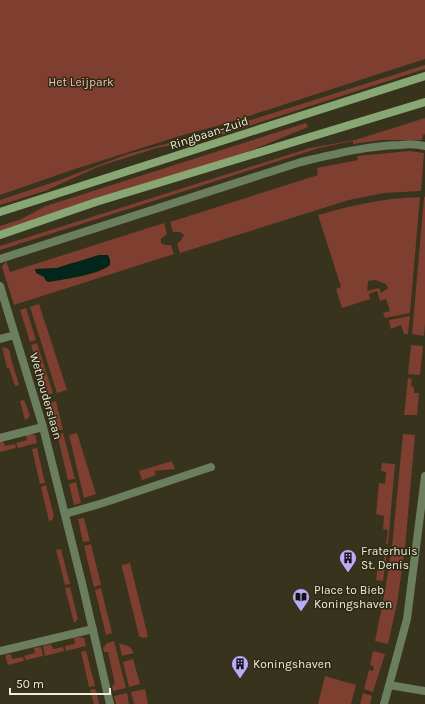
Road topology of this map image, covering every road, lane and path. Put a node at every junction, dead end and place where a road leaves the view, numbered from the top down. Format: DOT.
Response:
graph roads {
  1 [pos="425,76"];
  2 [pos="425,102"];
  3 [pos="425,146"];
  4 [pos="0,212"];
  5 [pos="0,235"];
  6 [pos="0,259"];
  7 [pos="0,286"];
  8 [pos="15,335"];
  9 [pos="0,339"];
  10 [pos="43,427"];
  11 [pos="0,438"];
  12 [pos="211,467"];
  13 [pos="425,476"];
  14 [pos="65,514"];
  15 [pos="93,629"];
  16 [pos="0,651"];
  17 [pos="389,685"];
  18 [pos="425,691"];
  19 [pos="110,704"];
  20 [pos="384,704"];
  1 -- 4 [label="main road, Ringbaan-Zuid"];
  2 -- 5 [label="main road"];
  3 -- 6 [label="street"];
  7 -- 8 [label="street, Wethouderslaan"];
  8 -- 9 [label="street"];
  8 -- 10 [label="street, Wethouderslaan"];
  10 -- 11 [label="street"];
  10 -- 14 [label="street, Wethouderslaan"];
  12 -- 14 [label="street"];
  13 -- 17 [label="street"];
  14 -- 15 [label="street, Wethouderslaan"];
  15 -- 16 [label="street"];
  15 -- 19 [label="street, Wethouderslaan"];
  17 -- 18 [label="street"];
  17 -- 20 [label="street"];
}
